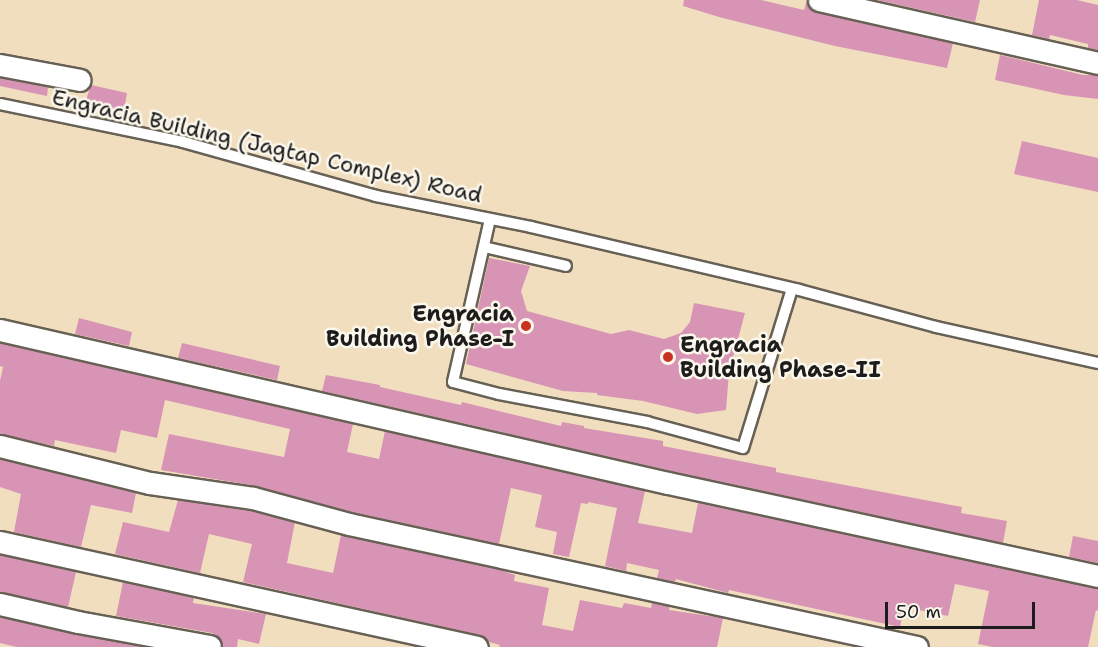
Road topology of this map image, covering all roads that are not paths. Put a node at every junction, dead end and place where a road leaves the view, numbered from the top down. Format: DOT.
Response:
graph roads {
  1 [pos="819,0"];
  2 [pos="844,2"];
  3 [pos="1098,63"];
  4 [pos="0,65"];
  5 [pos="80,80"];
  6 [pos="0,104"];
  7 [pos="490,219"];
  8 [pos="484,247"];
  9 [pos="566,266"];
  10 [pos="792,289"];
  11 [pos="0,330"];
  12 [pos="1098,363"];
  13 [pos="0,446"];
  14 [pos="0,542"];
  15 [pos="1098,576"];
  16 [pos="0,604"];
  17 [pos="210,646"];
  18 [pos="477,647"];
  19 [pos="917,647"];
  1 -- 2 [label="street"];
  2 -- 3 [label="street"];
  4 -- 5 [label="street"];
  6 -- 7 [label="lane, Engracia Building (Jagtap Complex) Road"];
  7 -- 8 [label="lane, Engracia Building (Jagtap Complex) Road"];
  7 -- 10 [label="lane, Engracia Building (Jagtap Complex) Road"];
  8 -- 9 [label="lane"];
  8 -- 10 [label="lane, Engracia Building (Jagtap Complex) Road"];
  10 -- 12 [label="lane, Engracia Building (Jagtap Complex) Road"];
  11 -- 15 [label="street"];
  13 -- 19 [label="street"];
  14 -- 18 [label="street"];
  16 -- 17 [label="street"];
}
